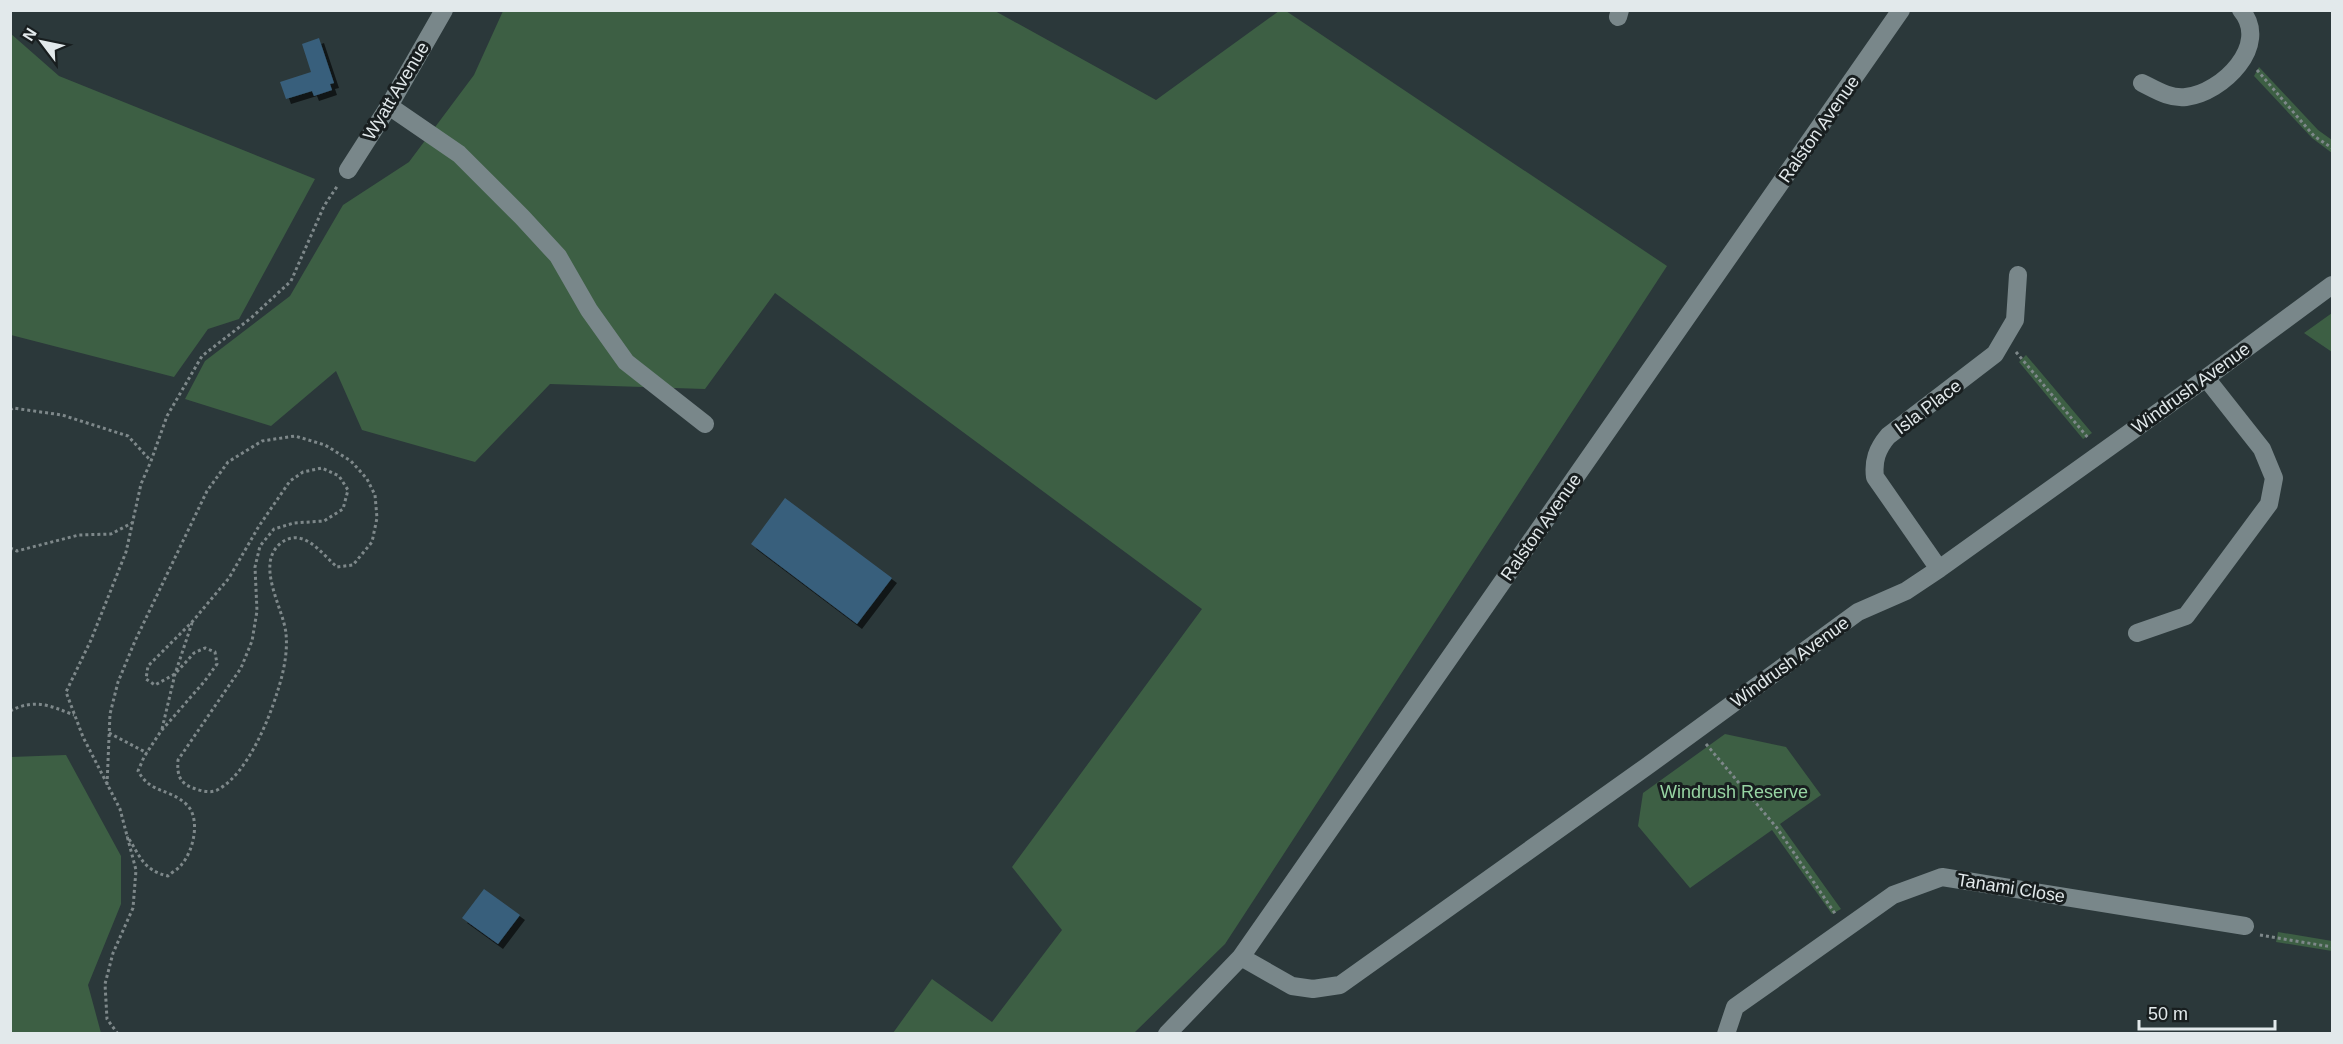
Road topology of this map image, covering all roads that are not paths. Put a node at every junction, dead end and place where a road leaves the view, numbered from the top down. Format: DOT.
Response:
graph roads {
  1 [pos="444,10"];
  2 [pos="1901,10"];
  3 [pos="2241,10"];
  4 [pos="2142,83"];
  5 [pos="389,106"];
  6 [pos="348,170"];
  7 [pos="2018,275"];
  8 [pos="2332,285"];
  9 [pos="2206,378"];
  10 [pos="705,424"];
  11 [pos="1939,569"];
  12 [pos="2137,633"];
  13 [pos="2244,927"];
  14 [pos="1241,957"];
  15 [pos="1167,1034"];
  16 [pos="1726,1034"];
  1 -- 5 [label="street, Wyatt Avenue"];
  2 -- 14 [label="street, Ralston Avenue"];
  3 -- 4 [label="street"];
  5 -- 6 [label="street, Wyatt Avenue"];
  5 -- 10 [label="street"];
  7 -- 11 [label="street, Isla Place"];
  8 -- 9 [label="street, Windrush Avenue"];
  9 -- 11 [label="street, Windrush Avenue"];
  9 -- 12 [label="street"];
  11 -- 14 [label="street, Windrush Avenue"];
  13 -- 16 [label="street, Tanami Close"];
  14 -- 15 [label="street, Ralston Avenue"];
}
